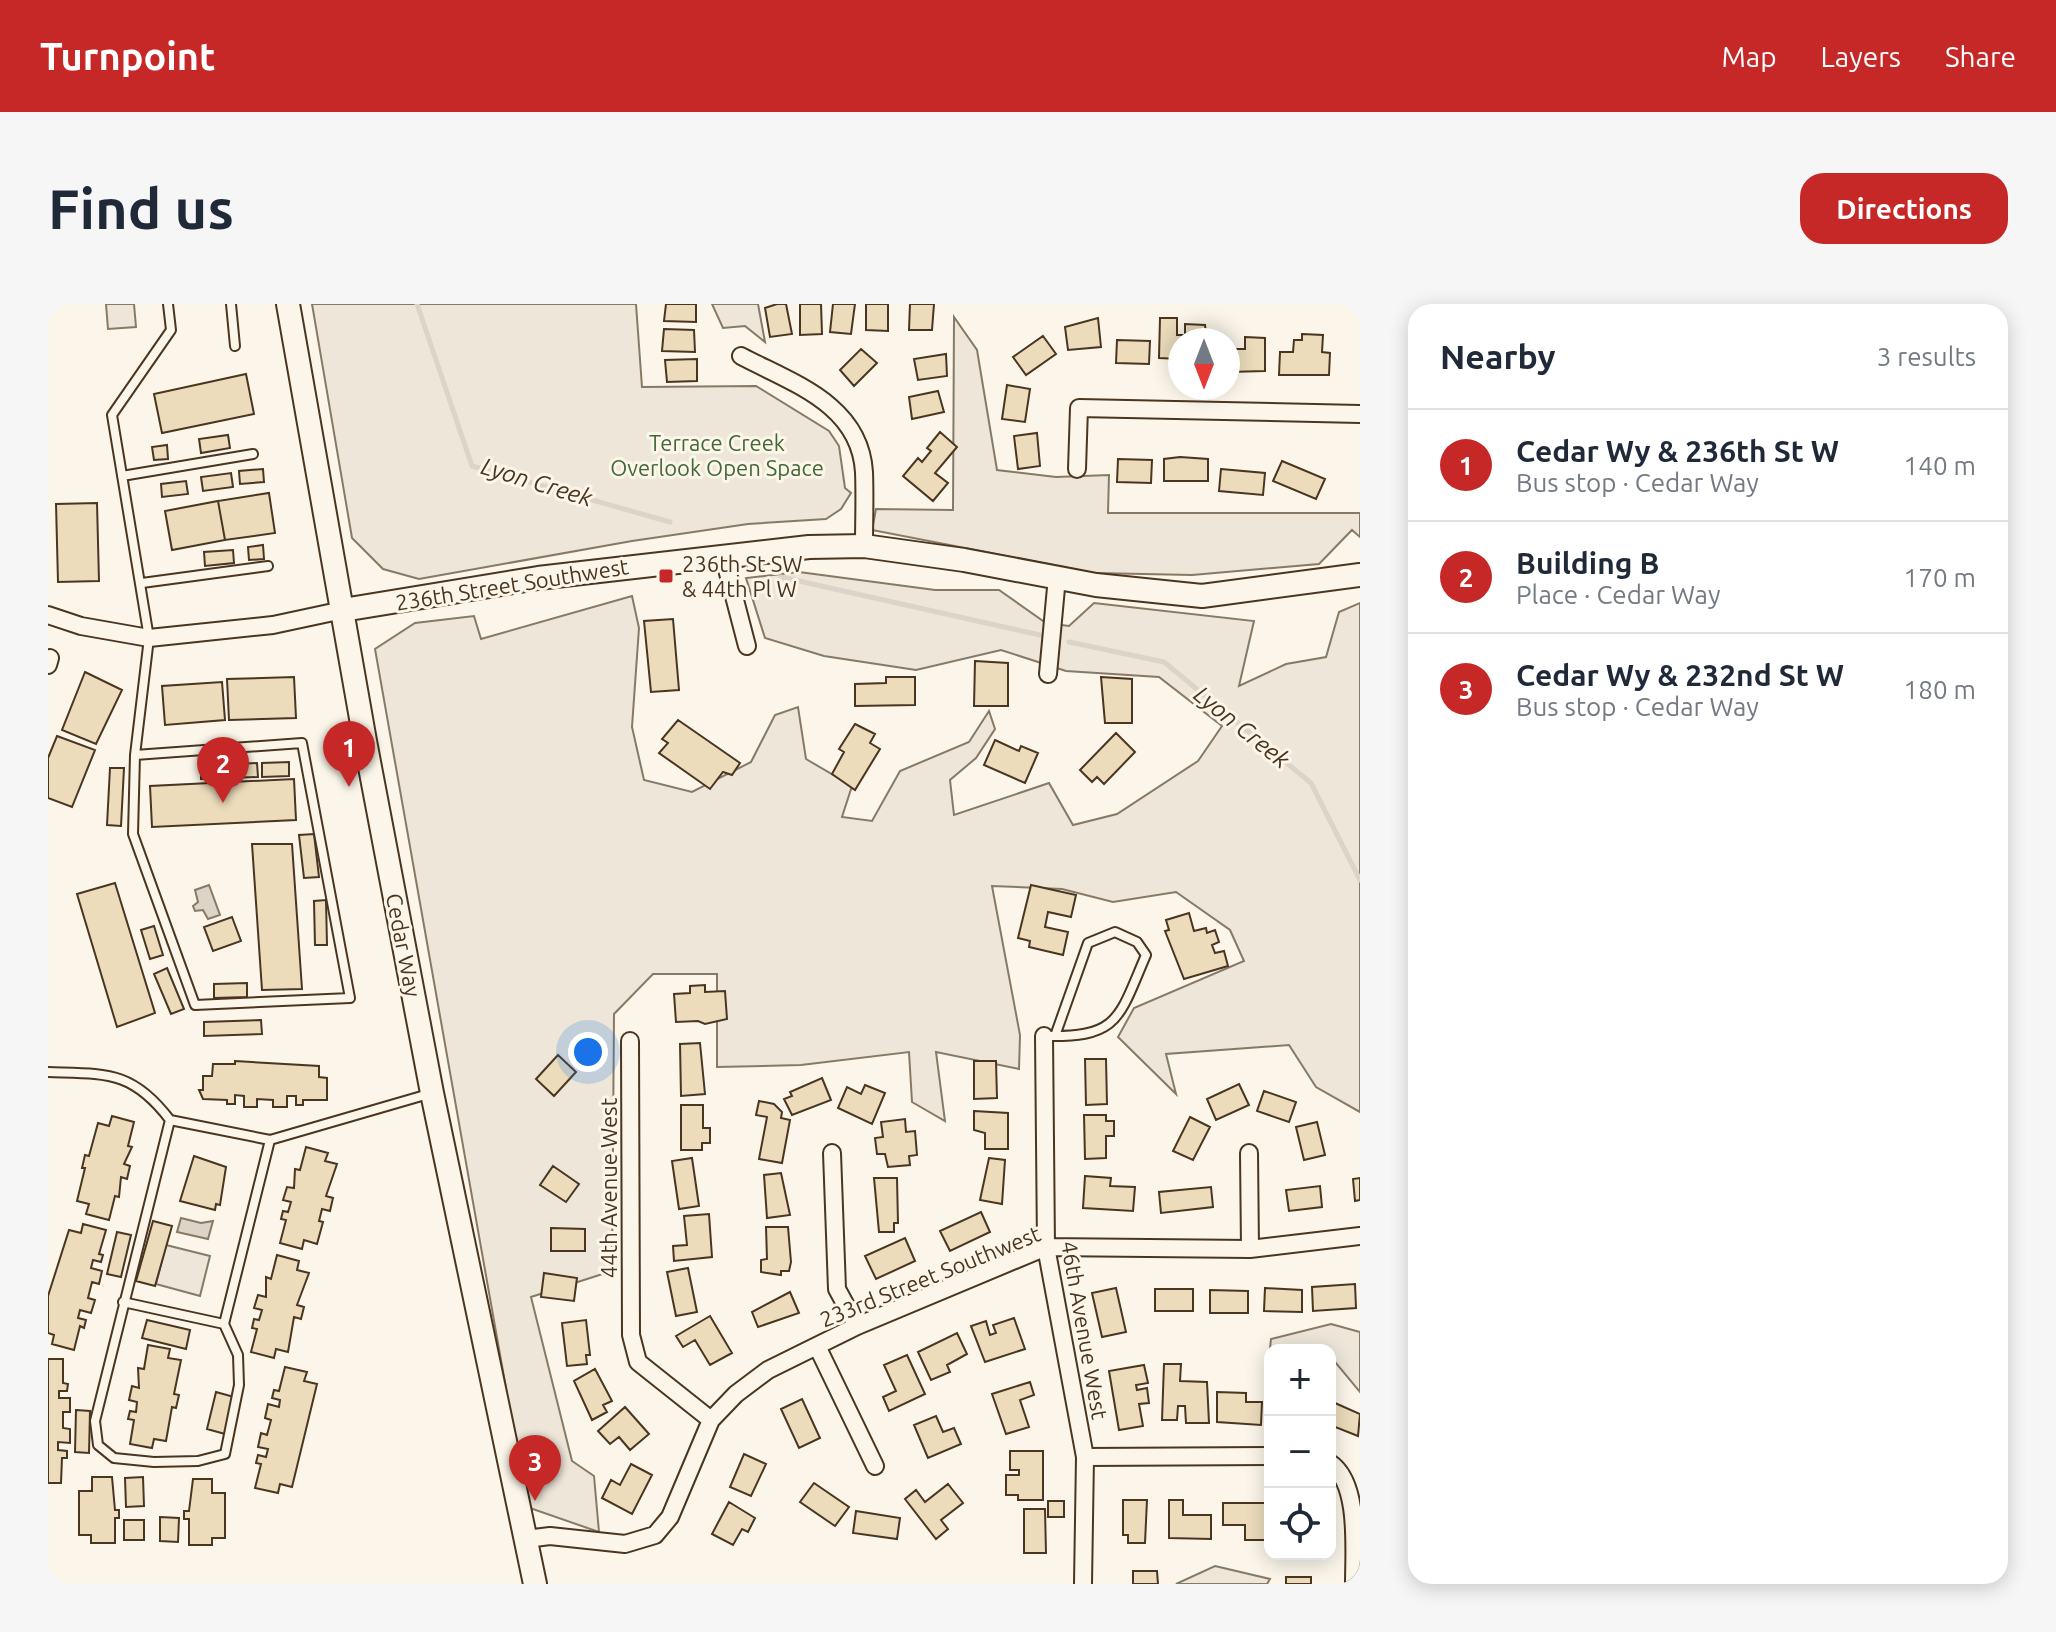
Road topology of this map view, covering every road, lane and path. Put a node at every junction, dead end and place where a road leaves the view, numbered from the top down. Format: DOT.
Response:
graph roads {
  1 [pos="168,304"];
  2 [pos="231,304"];
  3 [pos="288,304"];
  4 [pos="235,346"];
  5 [pos="741,356"];
  6 [pos="1360,414"];
  7 [pos="253,454"];
  8 [pos="1077,469"];
  9 [pos="122,476"];
  10 [pos="864,546"];
  11 [pos="723,554"];
  12 [pos="268,566"];
  13 [pos="1360,575"];
  14 [pos="1057,577"];
  15 [pos="142,583"];
  16 [pos="343,610"];
  17 [pos="48,615"];
  18 [pos="149,638"];
  19 [pos="747,646"];
  20 [pos="1048,674"];
  21 [pos="135,755"];
  22 [pos="1050,1036"];
  23 [pos="630,1041"];
  24 [pos="48,1072"];
  25 [pos="432,1093"];
  26 [pos="170,1120"];
  27 [pos="270,1140"];
  28 [pos="832,1153"];
  29 [pos="1249,1153"];
  30 [pos="1360,1236"];
  31 [pos="1046,1247"];
  32 [pos="1250,1249"];
  33 [pos="123,1302"];
  34 [pos="224,1324"];
  35 [pos="857,1326"];
  36 [pos="817,1346"];
  37 [pos="711,1420"];
  38 [pos="1264,1456"];
  39 [pos="1085,1457"];
  40 [pos="875,1466"];
  41 [pos="1336,1467"];
  42 [pos="526,1539"];
  43 [pos="535,1584"];
  44 [pos="1083,1584"];
  45 [pos="1354,1584"];
  1 -- 9 [label="lane"];
  2 -- 4 [label="lane"];
  3 -- 16 [label="main road, Cedar Way"];
  5 -- 10 [label="street"];
  6 -- 8 [label="street"];
  7 -- 9 [label="lane"];
  9 -- 15 [label="lane"];
  10 -- 11 [label="main road, 236th Street Southwest"];
  10 -- 14 [label="main road, 236th Street Southwest"];
  11 -- 16 [label="main road, 236th Street Southwest"];
  11 -- 19 [label="street"];
  12 -- 15 [label="lane"];
  13 -- 14 [label="main road, 236th Street Southwest"];
  14 -- 20 [label="street"];
  15 -- 18 [label="lane"];
  16 -- 18 [label="street, 236th Street Southwest"];
  16 -- 25 [label="main road, Cedar Way"];
  17 -- 18 [label="street, 236th Street Southwest"];
  18 -- 21 [label="lane"];
  21 -- 21 [label="lane"];
  22 -- 22 [label="lane"];
  22 -- 31 [label="street, 46th Avenue West"];
  23 -- 37 [label="street, 44th Avenue West"];
  24 -- 26 [label="lane"];
  25 -- 27 [label="lane"];
  25 -- 42 [label="main road, Cedar Way"];
  26 -- 27 [label="lane"];
  26 -- 33 [label="lane"];
  27 -- 34 [label="lane"];
  28 -- 35 [label="street"];
  29 -- 32 [label="street"];
  30 -- 32 [label="street, 233rd Street Southwest"];
  31 -- 32 [label="street, 233rd Street Southwest"];
  31 -- 35 [label="street, 233rd Street Southwest"];
  31 -- 39 [label="street, 46th Avenue West"];
  33 -- 34 [label="lane"];
  33 -- 34 [label="lane"];
  35 -- 36 [label="street, 233rd Street Southwest"];
  36 -- 37 [label="street, 233rd Street Southwest"];
  36 -- 40 [label="street"];
  37 -- 42 [label="street"];
  38 -- 39 [label="street"];
  39 -- 44 [label="street, 46th Avenue West"];
  41 -- 45 [label="street"];
  42 -- 43 [label="main road, Cedar Way"];
}
